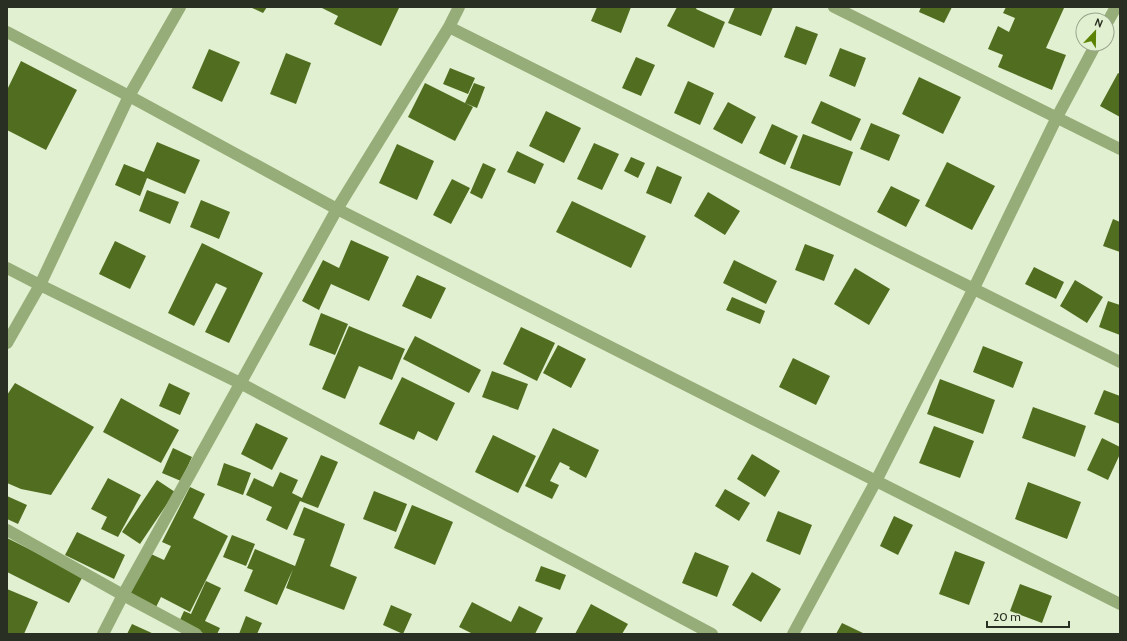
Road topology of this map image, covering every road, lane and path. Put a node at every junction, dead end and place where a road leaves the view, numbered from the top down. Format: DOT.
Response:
graph roads {
  1 [pos="180,7"];
  2 [pos="459,7"];
  3 [pos="834,7"];
  4 [pos="449,27"];
  5 [pos="7,32"];
  6 [pos="1092,52"];
  7 [pos="129,96"];
  8 [pos="1057,117"];
  9 [pos="1120,149"];
  10 [pos="337,208"];
  11 [pos="7,268"];
  12 [pos="40,285"];
  13 [pos="974,288"];
  14 [pos="7,344"];
  15 [pos="1120,362"];
  16 [pos="240,383"];
  17 [pos="876,481"];
  18 [pos="7,530"];
  19 [pos="123,595"];
  20 [pos="1120,604"];
  21 [pos="103,634"];
  22 [pos="196,634"];
  23 [pos="712,634"];
  24 [pos="793,634"];
  1 -- 7 [label="street"];
  2 -- 4 [label="street"];
  3 -- 8 [label="street"];
  4 -- 10 [label="street"];
  4 -- 13 [label="street"];
  5 -- 7 [label="street"];
  6 -- 8 [label="street"];
  7 -- 10 [label="street"];
  7 -- 12 [label="street"];
  8 -- 9 [label="street"];
  8 -- 13 [label="street"];
  10 -- 16 [label="street"];
  10 -- 17 [label="street"];
  11 -- 12 [label="street"];
  12 -- 14 [label="street"];
  12 -- 16 [label="street"];
  13 -- 15 [label="street"];
  13 -- 17 [label="street"];
  16 -- 19 [label="street"];
  16 -- 23 [label="street"];
  17 -- 20 [label="street"];
  17 -- 24 [label="street"];
  18 -- 19 [label="street"];
  19 -- 21 [label="street"];
  19 -- 22 [label="street"];
}
